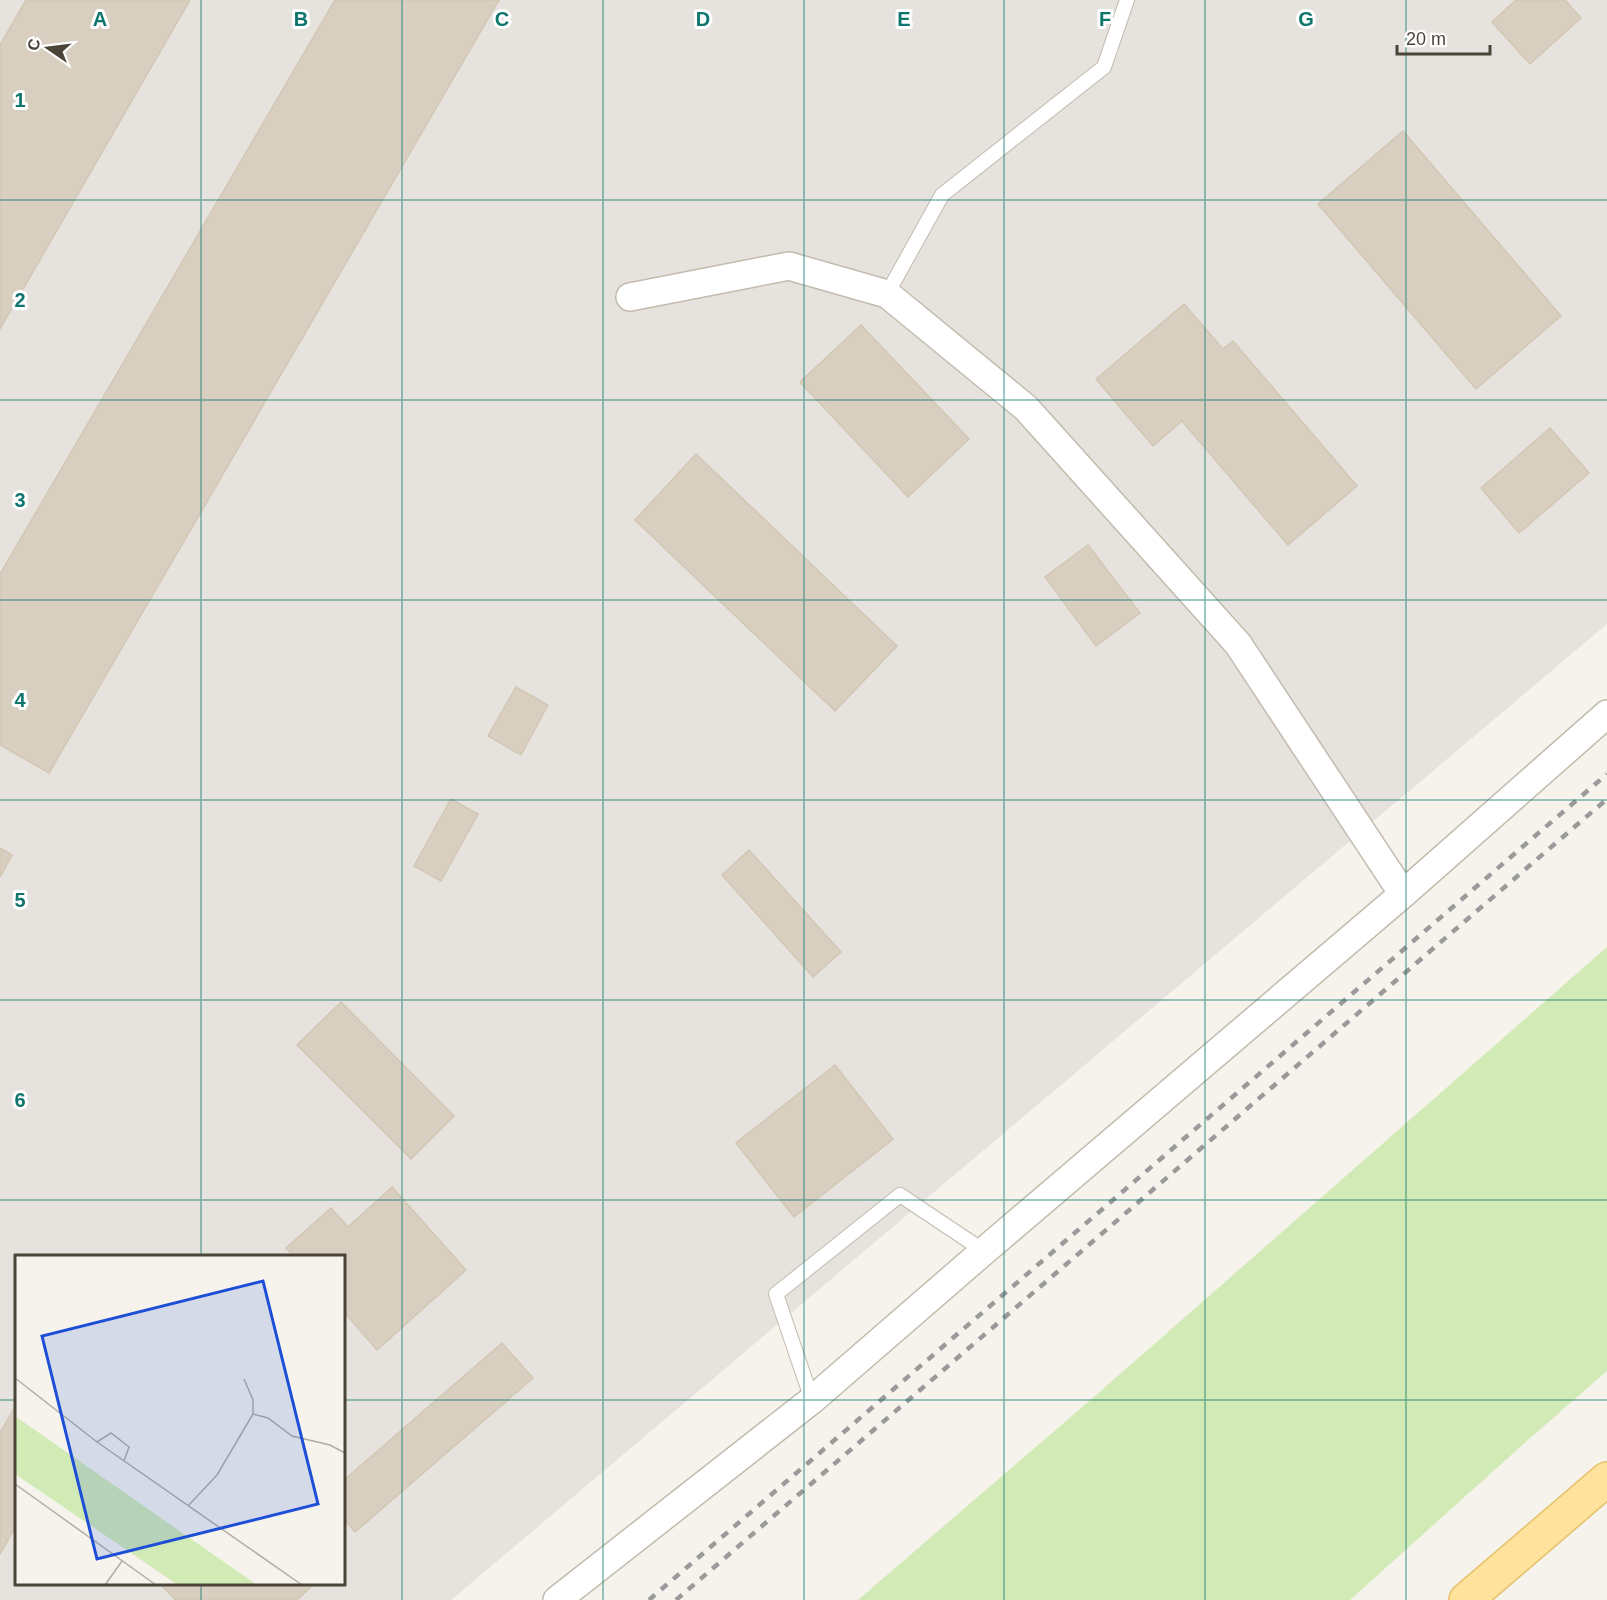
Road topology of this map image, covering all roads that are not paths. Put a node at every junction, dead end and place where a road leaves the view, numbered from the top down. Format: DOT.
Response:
graph roads {
  1 [pos="1127,0"];
  2 [pos="887,294"];
  3 [pos="630,297"];
  4 [pos="1607,714"];
  5 [pos="1403,894"];
  6 [pos="984,1251"];
  7 [pos="812,1400"];
  8 [pos="1607,1479"];
  9 [pos="557,1600"];
  10 [pos="1466,1600"];
  1 -- 2 [label="lane"];
  2 -- 3 [label="street"];
  2 -- 5 [label="street"];
  4 -- 5 [label="street"];
  5 -- 6 [label="street"];
  6 -- 7 [label="street"];
  6 -- 7 [label="lane"];
  7 -- 9 [label="street"];
  8 -- 10 [label="main road"];
}
